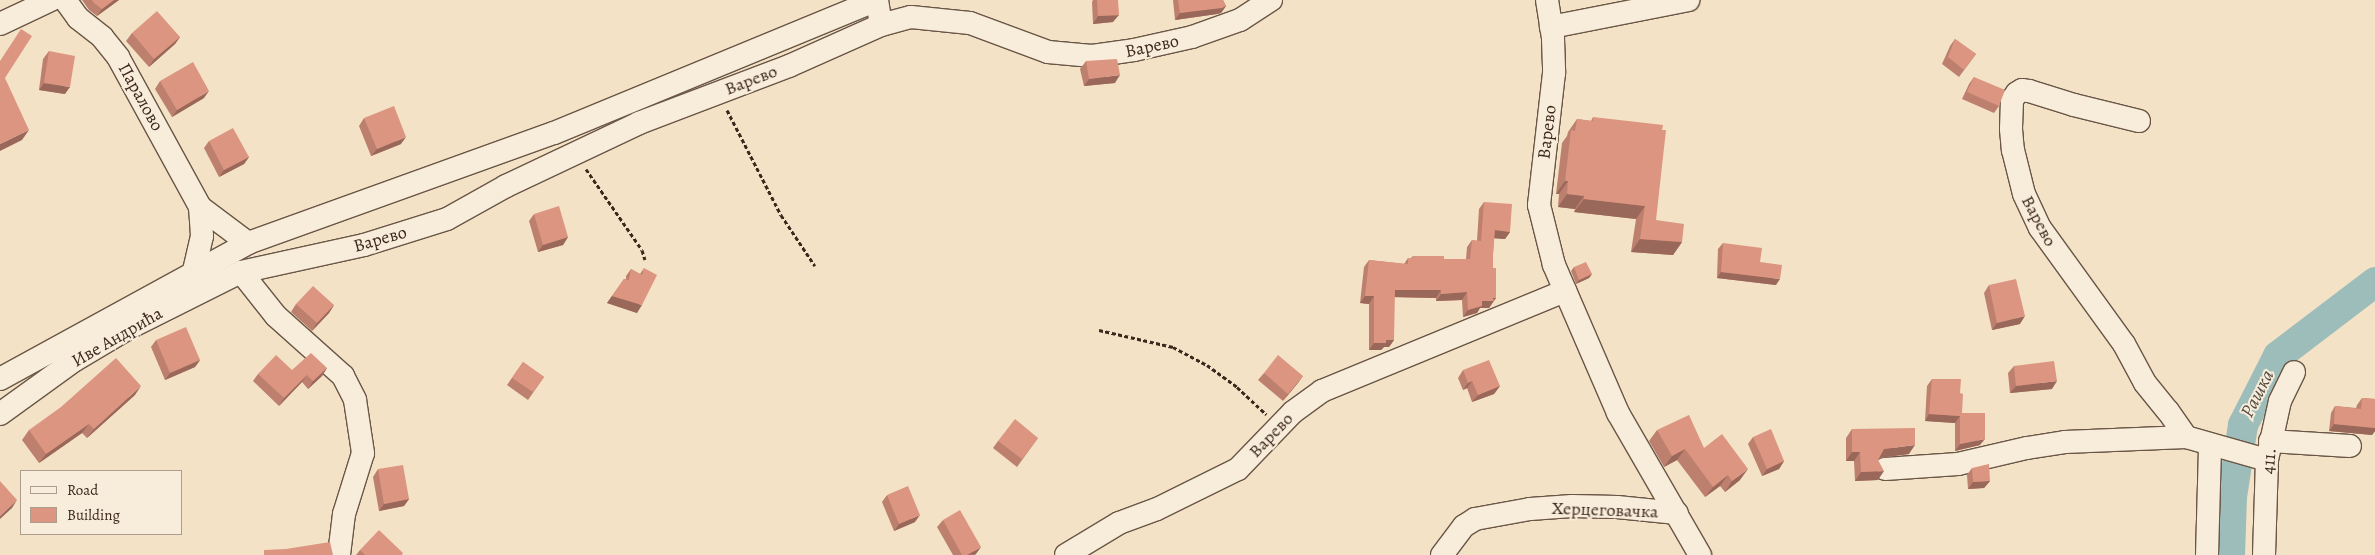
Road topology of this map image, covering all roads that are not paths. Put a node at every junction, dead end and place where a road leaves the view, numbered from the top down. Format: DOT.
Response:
graph roads {
  1 [pos="51,0"];
  2 [pos="65,0"];
  3 [pos="1271,0"];
  4 [pos="1547,0"];
  5 [pos="1688,0"];
  6 [pos="0,24"];
  7 [pos="881,24"];
  8 [pos="1551,27"];
  9 [pos="2139,121"];
  10 [pos="200,207"];
  11 [pos="248,243"];
  12 [pos="194,272"];
  13 [pos="241,272"];
  14 [pos="1565,291"];
  15 [pos="2294,372"];
  16 [pos="0,379"];
  17 [pos="0,414"];
  18 [pos="2186,437"];
  19 [pos="2216,446"];
  20 [pos="2350,446"];
  21 [pos="2263,452"];
  22 [pos="1885,469"];
  23 [pos="1677,513"];
  24 [pos="339,555"];
  25 [pos="1066,555"];
  26 [pos="1442,555"];
  27 [pos="1700,555"];
  28 [pos="2207,555"];
  29 [pos="2264,555"];
  1 -- 6 [label="street"];
  2 -- 10 [label="street, Паралово"];
  3 -- 7 [label="street, Варево"];
  4 -- 8 [label="street, Варево"];
  5 -- 8 [label="street"];
  7 -- 11 [label="street"];
  7 -- 13 [label="street, Варево"];
  8 -- 14 [label="street, Варево"];
  9 -- 18 [label="street, Варево"];
  10 -- 11 [label="street, Паралово"];
  10 -- 12 [label="street, Паралово"];
  11 -- 12 [label="street"];
  12 -- 16 [label="street"];
  13 -- 17 [label="street, Иве Андрића"];
  13 -- 24 [label="street"];
  14 -- 23 [label="street, Варево"];
  14 -- 25 [label="street, Варево"];
  15 -- 21 [label="street, 411."];
  18 -- 19 [label="street"];
  18 -- 22 [label="street"];
  19 -- 21 [label="street"];
  19 -- 28 [label="street"];
  20 -- 21 [label="street"];
  21 -- 29 [label="street, 411."];
  23 -- 26 [label="street, Херцеговачка"];
  23 -- 27 [label="street, Херцеговачка"];
}
